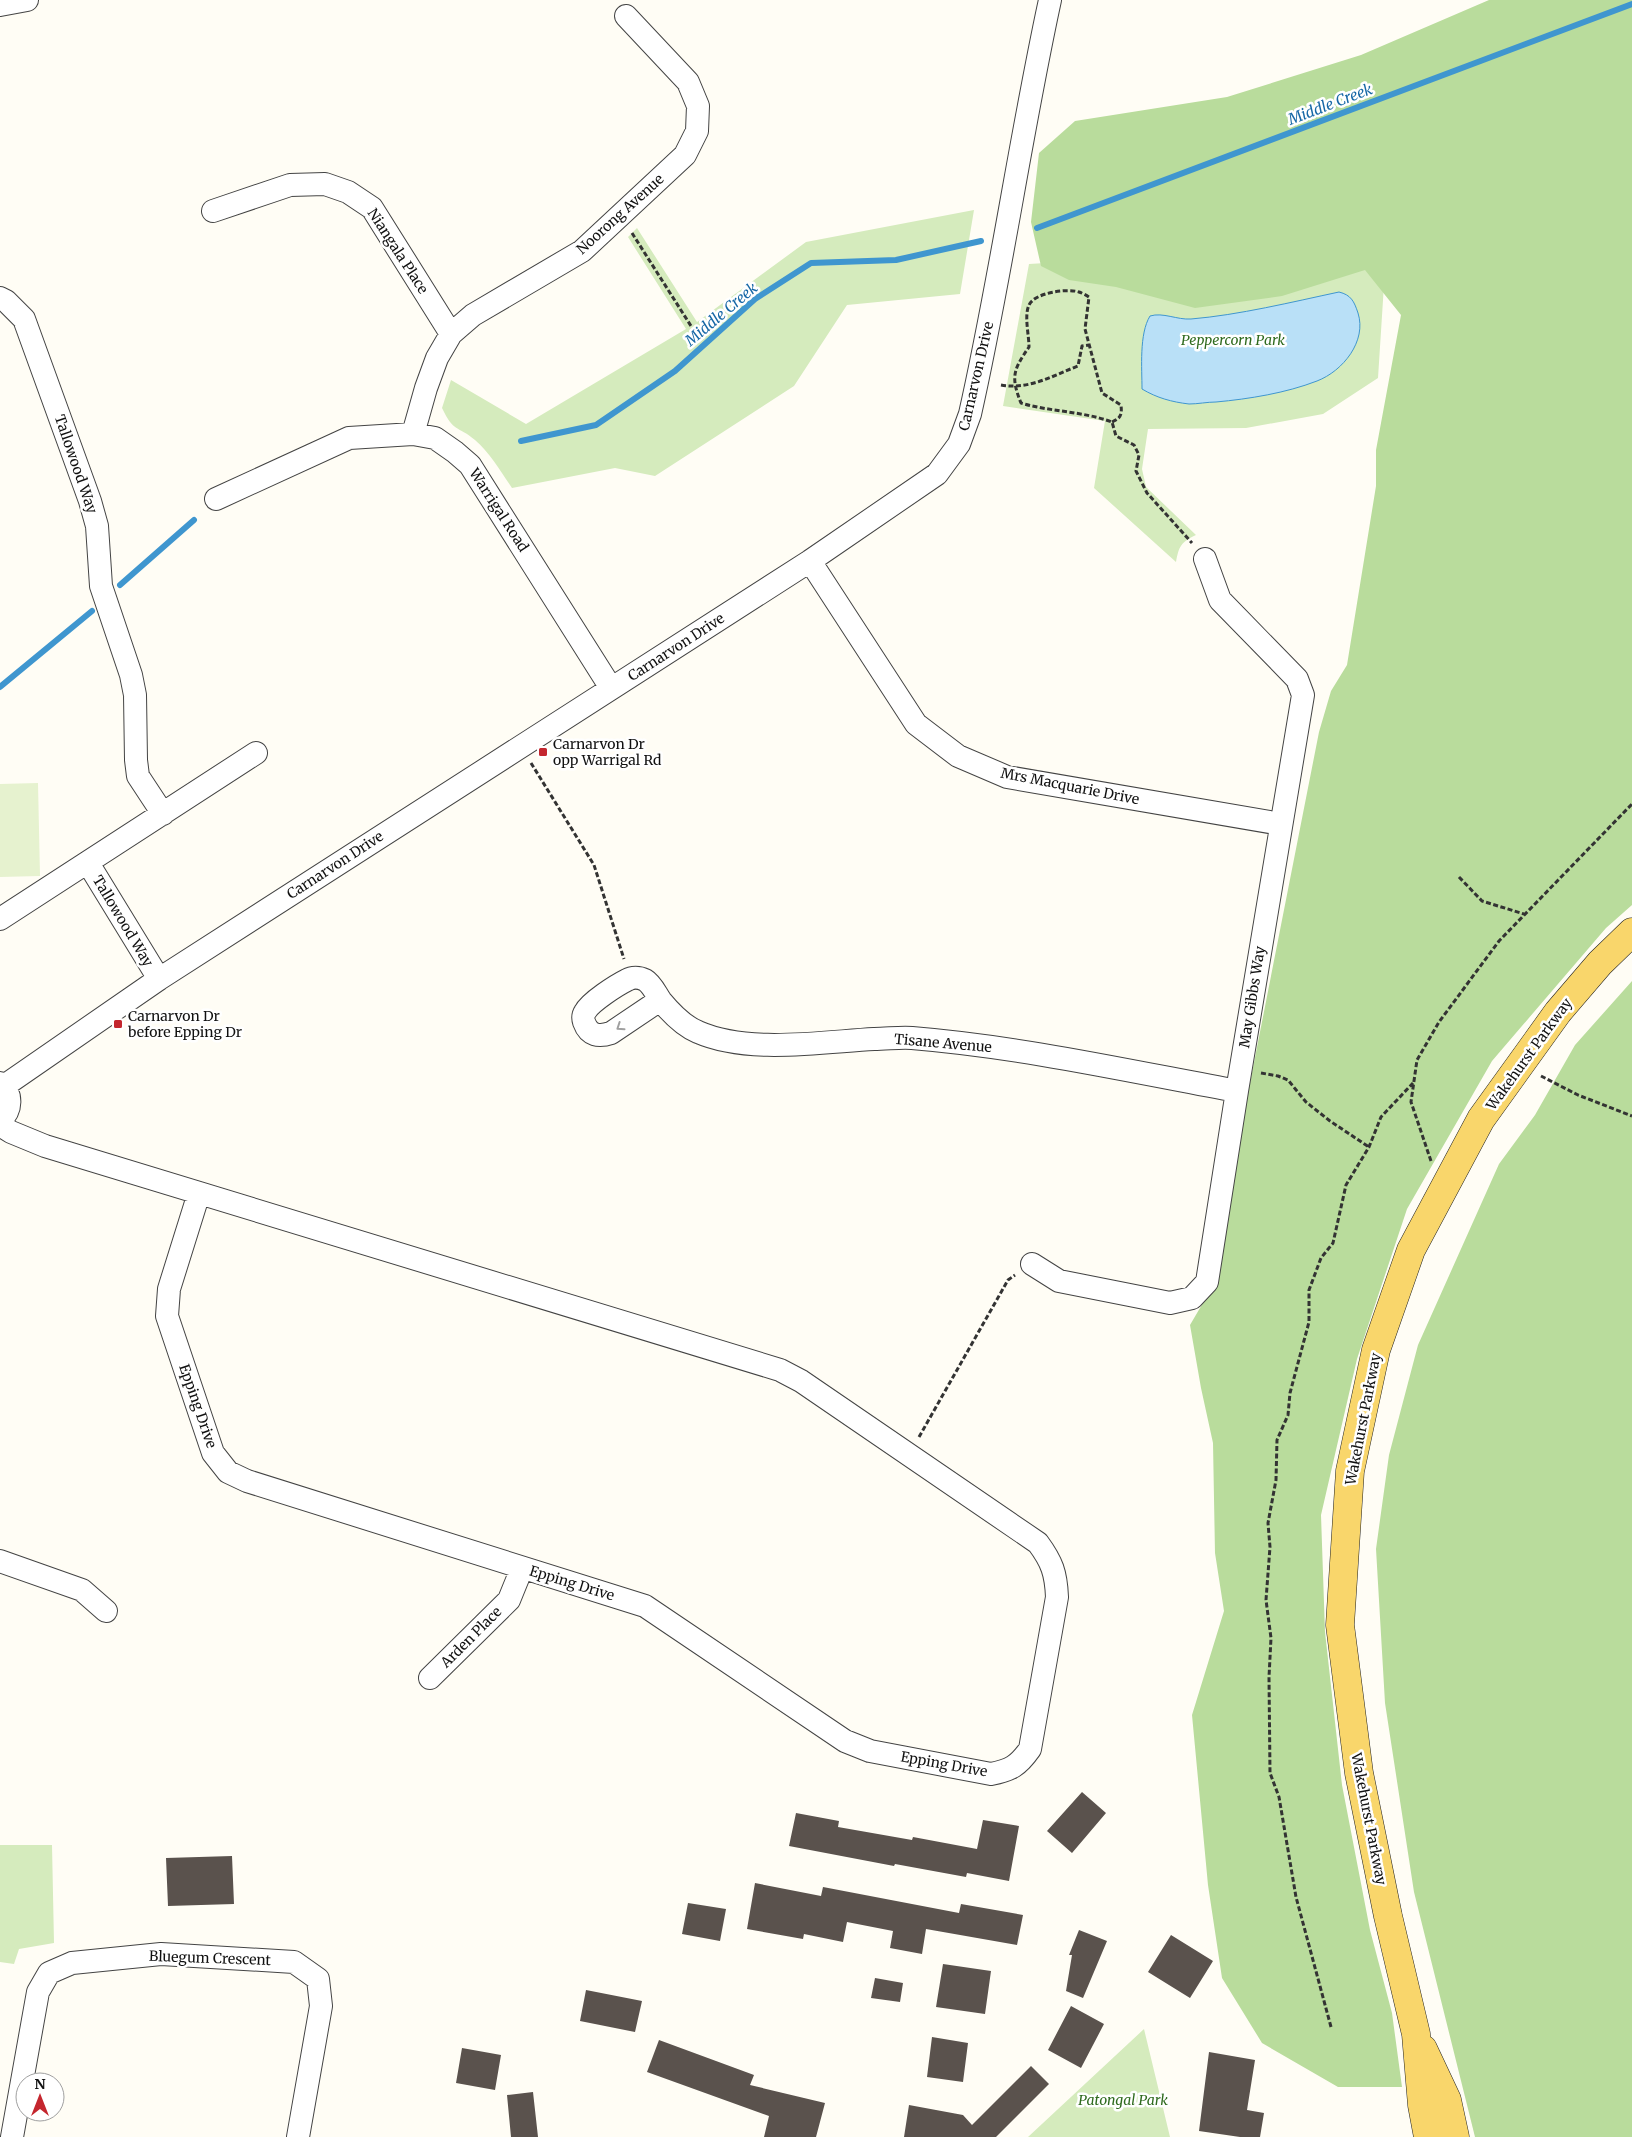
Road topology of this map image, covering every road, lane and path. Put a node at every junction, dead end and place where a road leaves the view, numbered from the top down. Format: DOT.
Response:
graph roads {
  1 [pos="27,0"];
  2 [pos="1050,0"];
  3 [pos="1,3"];
  4 [pos="626,16"];
  5 [pos="213,212"];
  6 [pos="619,216"];
  7 [pos="0,298"];
  8 [pos="691,326"];
  9 [pos="451,334"];
  10 [pos="1089,345"];
  11 [pos="1001,384"];
  12 [pos="1014,387"];
  13 [pos="1112,422"];
  14 [pos="413,434"];
  15 [pos="216,499"];
  16 [pos="1206,558"];
  17 [pos="810,561"];
  18 [pos="611,688"];
  19 [pos="521,746"];
  20 [pos="256,753"];
  21 [pos="1632,804"];
  22 [pos="163,814"];
  23 [pos="1281,824"];
  24 [pos="88,863"];
  25 [pos="1459,877"];
  26 [pos="1524,914"];
  27 [pos="0,919"];
  28 [pos="1632,932"];
  29 [pos="159,978"];
  30 [pos="627,980"];
  31 [pos="660,1000"];
  32 [pos="1520,1065"];
  33 [pos="1239,1080"];
  34 [pos="1413,1083"];
  35 [pos="2,1085"];
  36 [pos="1632,1116"];
  37 [pos="0,1123"];
  38 [pos="1369,1147"];
  39 [pos="1442,1192"];
  40 [pos="199,1193"];
  41 [pos="1032,1264"];
  42 [pos="909,1455"];
  43 [pos="0,1562"];
  44 [pos="522,1568"];
  45 [pos="106,1611"];
  46 [pos="430,1678"];
  47 [pos="1331,2027"];
  48 [pos="1416,2034"];
  49 [pos="12,2137"];
  50 [pos="298,2137"];
  51 [pos="1428,2137"];
  52 [pos="1455,2137"];
  1 -- 3 [label="street"];
  2 -- 17 [label="street, Carnarvon Drive"];
  4 -- 6 [label="street, Noorong Avenue"];
  5 -- 9 [label="street, Niangala Place"];
  6 -- 8 [label="path"];
  6 -- 9 [label="street, Noorong Avenue"];
  7 -- 22 [label="street, Tallowood Way"];
  9 -- 14 [label="street, Noorong Avenue"];
  10 -- 12 [label="path"];
  10 -- 12 [label="path"];
  10 -- 13 [label="path"];
  11 -- 12 [label="path"];
  12 -- 13 [label="path"];
  13 -- 16 [label="path"];
  14 -- 15 [label="street, Warrigal Road"];
  14 -- 18 [label="street, Warrigal Road"];
  16 -- 23 [label="street, May Gibbs Way"];
  17 -- 18 [label="street, Carnarvon Drive"];
  17 -- 23 [label="street, Mrs Macquarie Drive"];
  18 -- 19 [label="street, Carnarvon Drive"];
  19 -- 29 [label="street, Carnarvon Drive"];
  19 -- 30 [label="path"];
  20 -- 22 [label="street, Tallowood Way"];
  21 -- 26 [label="path"];
  22 -- 24 [label="street, Tallowood Way"];
  23 -- 33 [label="street, May Gibbs Way"];
  24 -- 27 [label="street, Tallowood Way"];
  24 -- 29 [label="street, Tallowood Way"];
  25 -- 26 [label="path"];
  26 -- 34 [label="path"];
  28 -- 32 [label="main road, Wakehurst Parkway"];
  29 -- 35 [label="street, Carnarvon Drive"];
  30 -- 31 [label="street, Tisane Avenue"];
  31 -- 30 [label="street, one-way"];
  31 -- 33 [label="street, Tisane Avenue"];
  32 -- 36 [label="path"];
  32 -- 39 [label="main road, Wakehurst Parkway"];
  33 -- 38 [label="path"];
  33 -- 41 [label="street, May Gibbs Way"];
  34 -- 38 [label="path"];
  34 -- 39 [label="path"];
  35 -- 37 [label="street"];
  37 -- 40 [label="street, Epping Drive"];
  38 -- 47 [label="path"];
  39 -- 48 [label="main road, Wakehurst Parkway"];
  40 -- 42 [label="street, Epping Drive"];
  40 -- 44 [label="street, Epping Drive"];
  41 -- 42 [label="path"];
  42 -- 44 [label="street, Epping Drive"];
  43 -- 45 [label="street"];
  44 -- 46 [label="street, Arden Place"];
  48 -- 51 [label="main road, Wakehurst Parkway"];
  48 -- 52 [label="main road, Wakehurst Parkway"];
  49 -- 50 [label="street, Bluegum Crescent"];
}
